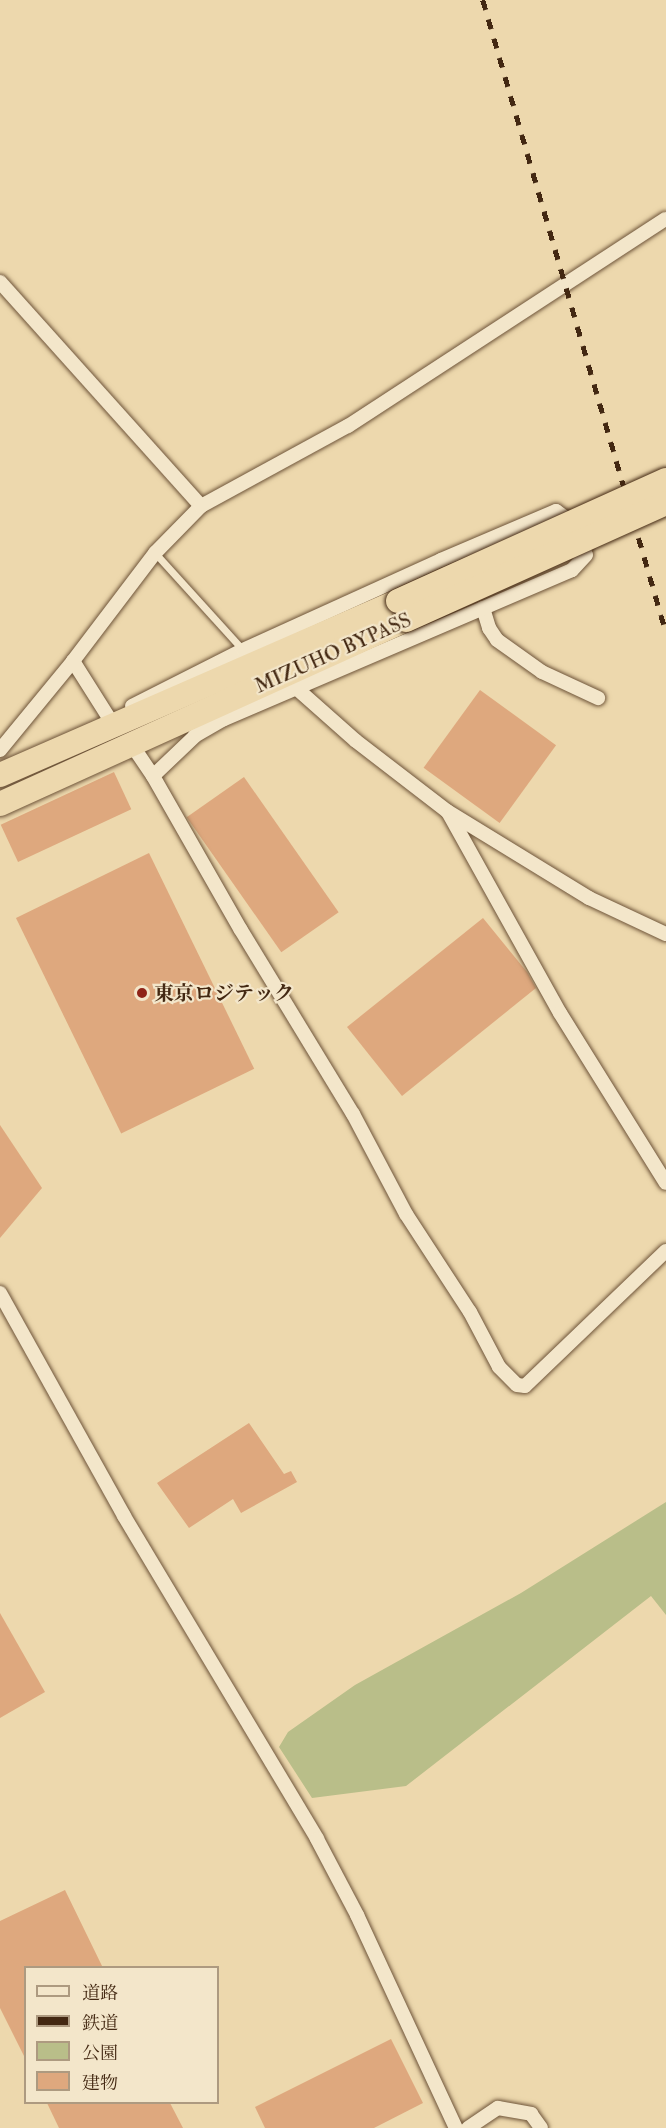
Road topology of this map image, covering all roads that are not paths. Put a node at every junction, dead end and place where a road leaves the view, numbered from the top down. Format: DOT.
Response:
graph roads {
  1 [pos="666,219"];
  2 [pos="0,282"];
  3 [pos="666,480"];
  4 [pos="666,503"];
  5 [pos="201,506"];
  6 [pos="155,553"];
  7 [pos="483,608"];
  8 [pos="402,610"];
  9 [pos="243,650"];
  10 [pos="73,662"];
  11 [pos="295,687"];
  12 [pos="598,698"];
  13 [pos="101,725"];
  14 [pos="132,745"];
  15 [pos="0,750"];
  16 [pos="0,775"];
  17 [pos="153,776"];
  18 [pos="0,804"];
  19 [pos="447,811"];
  20 [pos="666,934"];
  21 [pos="666,1183"];
  22 [pos="666,1251"];
  23 [pos="0,1293"];
  24 [pos="456,2128"];
  25 [pos="468,2128"];
  26 [pos="540,2128"];
  1 -- 5 [label="street"];
  2 -- 5 [label="street"];
  3 -- 8 [label="highway, MIZUHO BYPASS, bridge"];
  4 -- 8 [label="highway, MIZUHO BYPASS, bridge"];
  5 -- 6 [label="street"];
  6 -- 9 [label="lane"];
  6 -- 10 [label="street"];
  7 -- 9 [label="street"];
  7 -- 11 [label="street"];
  7 -- 12 [label="street"];
  8 -- 13 [label="highway, MIZUHO BYPASS"];
  8 -- 14 [label="highway, MIZUHO BYPASS"];
  9 -- 13 [label="street"];
  10 -- 13 [label="street"];
  10 -- 15 [label="street"];
  11 -- 17 [label="street"];
  11 -- 19 [label="street"];
  13 -- 16 [label="highway, MIZUHO BYPASS"];
  14 -- 17 [label="street"];
  14 -- 18 [label="highway, MIZUHO BYPASS"];
  17 -- 22 [label="street"];
  19 -- 20 [label="street"];
  19 -- 21 [label="street"];
  23 -- 24 [label="street"];
  25 -- 26 [label="street"];
}
